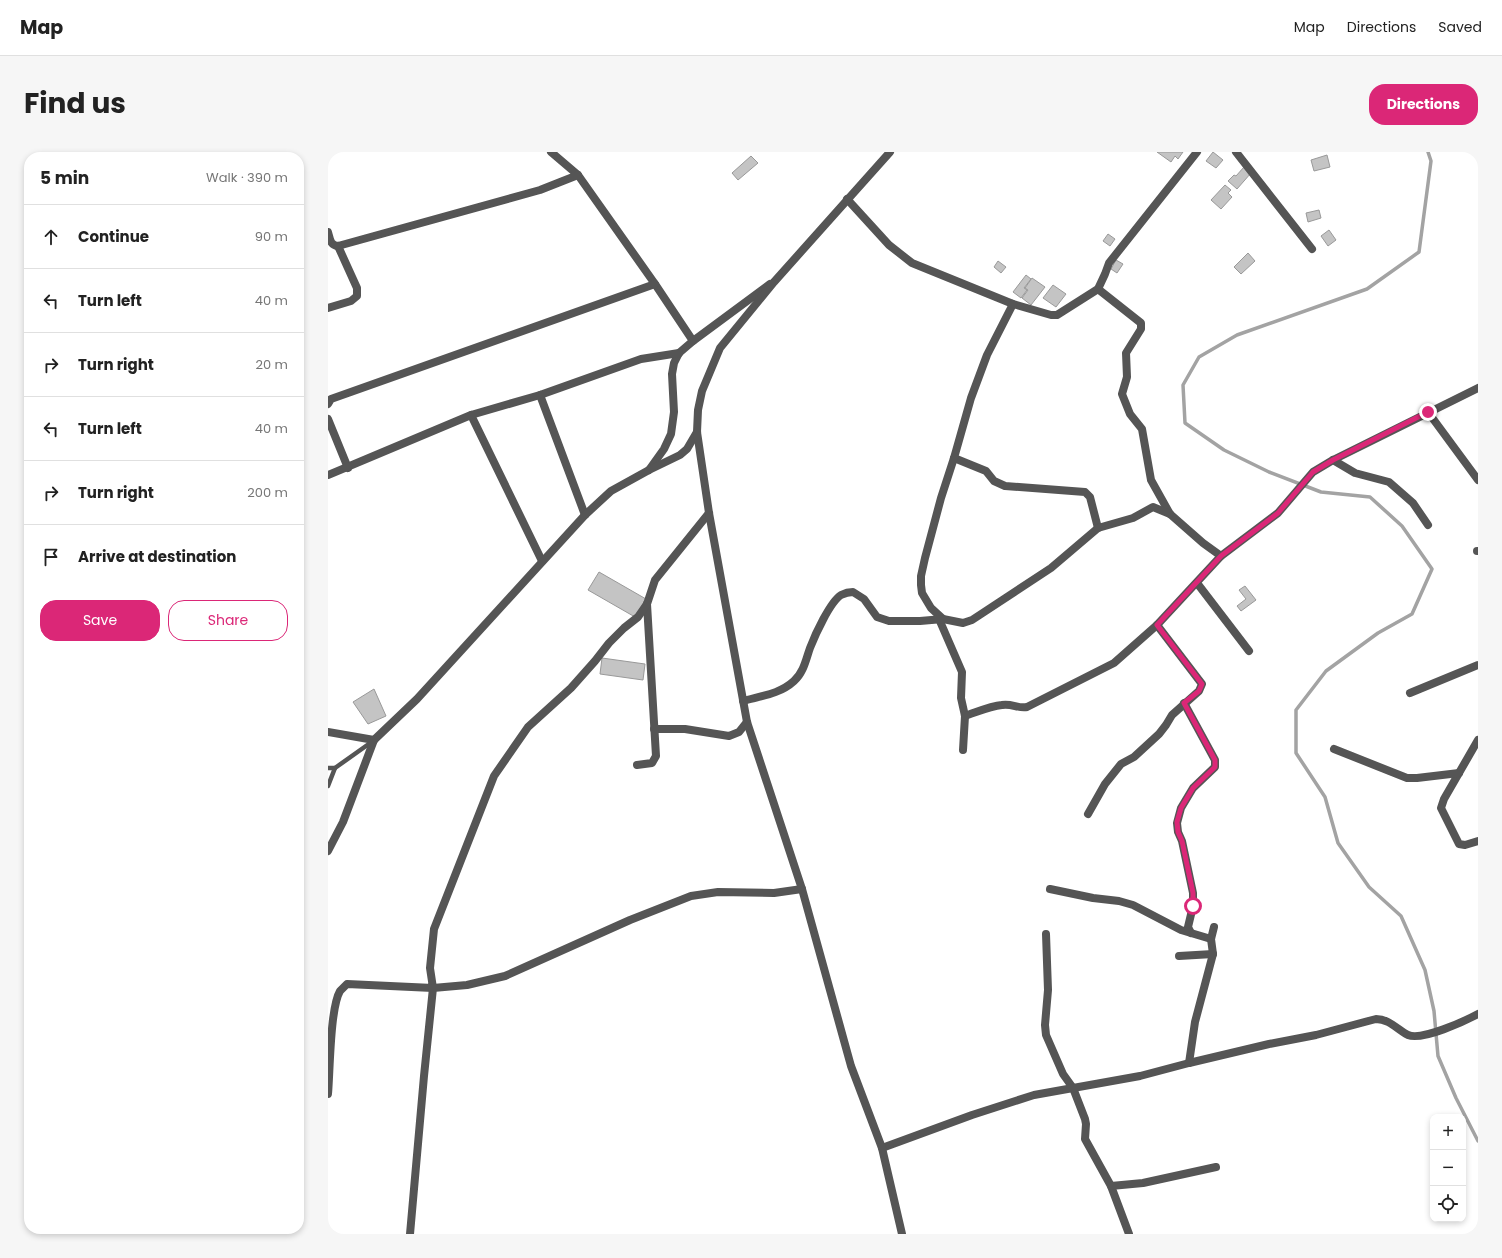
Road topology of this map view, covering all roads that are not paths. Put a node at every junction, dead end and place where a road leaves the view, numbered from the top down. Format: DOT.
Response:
graph roads {
  1 [pos="551,152"];
  2 [pos="890,152"];
  3 [pos="1197,152"];
  4 [pos="1236,152"];
  5 [pos="578,175"];
  6 [pos="847,200"];
  7 [pos="328,232"];
  8 [pos="338,246"];
  9 [pos="1312,249"];
  10 [pos="774,282"];
  11 [pos="655,284"];
  12 [pos="1098,289"];
  13 [pos="1013,304"];
  14 [pos="328,308"];
  15 [pos="693,341"];
  16 [pos="679,353"];
  17 [pos="1478,388"];
  18 [pos="540,394"];
  19 [pos="328,404"];
  20 [pos="1428,412"];
  21 [pos="471,415"];
  22 [pos="328,419"];
  23 [pos="697,432"];
  24 [pos="954,458"];
  25 [pos="1333,460"];
  26 [pos="348,468"];
  27 [pos="649,470"];
  28 [pos="328,475"];
  29 [pos="1478,480"];
  30 [pos="708,513"];
  31 [pos="1170,514"];
  32 [pos="585,515"];
  33 [pos="1428,524"];
  34 [pos="1098,528"];
  35 [pos="1221,556"];
  36 [pos="542,561"];
  37 [pos="1197,583"];
  38 [pos="647,604"];
  39 [pos="931,608"];
  40 [pos="941,619"];
  41 [pos="920,621"];
  42 [pos="1157,625"];
  43 [pos="1249,652"];
  44 [pos="1478,665"];
  45 [pos="1410,693"];
  46 [pos="743,701"];
  47 [pos="1184,703"];
  48 [pos="965,716"];
  49 [pos="747,722"];
  50 [pos="654,728"];
  51 [pos="328,732"];
  52 [pos="374,740"];
  53 [pos="1478,740"];
  54 [pos="1334,749"];
  55 [pos="963,750"];
  56 [pos="637,766"];
  57 [pos="328,768"];
  58 [pos="335,768"];
  59 [pos="1459,773"];
  60 [pos="328,786"];
  61 [pos="1088,814"];
  62 [pos="1478,841"];
  63 [pos="328,851"];
  64 [pos="802,889"];
  65 [pos="1050,889"];
  66 [pos="1214,927"];
  67 [pos="1191,933"];
  68 [pos="1046,934"];
  69 [pos="1211,940"];
  70 [pos="1213,954"];
  71 [pos="1179,956"];
  72 [pos="433,988"];
  73 [pos="1478,1014"];
  74 [pos="1188,1063"];
  75 [pos="1074,1088"];
  76 [pos="328,1094"];
  77 [pos="882,1148"];
  78 [pos="1216,1167"];
  79 [pos="1111,1186"];
  80 [pos="410,1234"];
  81 [pos="902,1234"];
  82 [pos="1130,1234"];
  1 -- 5 [label="street"];
  2 -- 6 [label="street"];
  3 -- 12 [label="street"];
  4 -- 9 [label="street"];
  5 -- 8 [label="street"];
  5 -- 11 [label="street"];
  6 -- 10 [label="street"];
  6 -- 13 [label="street"];
  7 -- 8 [label="street"];
  8 -- 14 [label="street"];
  10 -- 15 [label="street"];
  10 -- 23 [label="street"];
  11 -- 15 [label="street"];
  11 -- 19 [label="street"];
  12 -- 13 [label="street"];
  12 -- 31 [label="street"];
  13 -- 24 [label="street"];
  15 -- 16 [label="street"];
  16 -- 18 [label="street"];
  16 -- 27 [label="street"];
  17 -- 20 [label="street"];
  18 -- 21 [label="street"];
  18 -- 32 [label="street"];
  20 -- 25 [label="street"];
  20 -- 29 [label="street"];
  21 -- 26 [label="street"];
  21 -- 36 [label="street"];
  22 -- 26 [label="street"];
  23 -- 27 [label="street"];
  23 -- 30 [label="street"];
  24 -- 34 [label="street"];
  24 -- 39 [label="street"];
  25 -- 33 [label="street"];
  25 -- 35 [label="street"];
  26 -- 28 [label="street"];
  27 -- 32 [label="street"];
  30 -- 38 [label="street"];
  30 -- 46 [label="street"];
  31 -- 34 [label="street"];
  31 -- 35 [label="street"];
  32 -- 36 [label="street"];
  34 -- 40 [label="street"];
  35 -- 37 [label="street"];
  36 -- 52 [label="street"];
  37 -- 42 [label="street"];
  37 -- 43 [label="street"];
  38 -- 50 [label="street"];
  38 -- 72 [label="street"];
  39 -- 40 [label="street"];
  39 -- 41 [label="street"];
  40 -- 41 [label="street"];
  40 -- 48 [label="street"];
  41 -- 46 [label="street"];
  42 -- 47 [label="street"];
  42 -- 48 [label="street"];
  44 -- 45 [label="street"];
  46 -- 49 [label="street"];
  47 -- 61 [label="street"];
  47 -- 67 [label="street"];
  48 -- 55 [label="street"];
  49 -- 50 [label="street"];
  49 -- 64 [label="street"];
  50 -- 56 [label="street"];
  51 -- 52 [label="street"];
  52 -- 58 [label="lane"];
  52 -- 63 [label="street"];
  53 -- 59 [label="street"];
  54 -- 59 [label="street"];
  57 -- 58 [label="lane"];
  58 -- 60 [label="lane"];
  59 -- 62 [label="street"];
  64 -- 72 [label="street"];
  64 -- 77 [label="street"];
  65 -- 67 [label="street"];
  66 -- 69 [label="street"];
  67 -- 69 [label="street"];
  68 -- 75 [label="street"];
  69 -- 70 [label="street"];
  70 -- 71 [label="street"];
  70 -- 74 [label="street"];
  72 -- 76 [label="street"];
  72 -- 80 [label="street"];
  73 -- 74 [label="street"];
  74 -- 75 [label="street"];
  75 -- 77 [label="street"];
  75 -- 79 [label="street"];
  77 -- 81 [label="street"];
  78 -- 79 [label="street"];
  79 -- 82 [label="street"];
}
